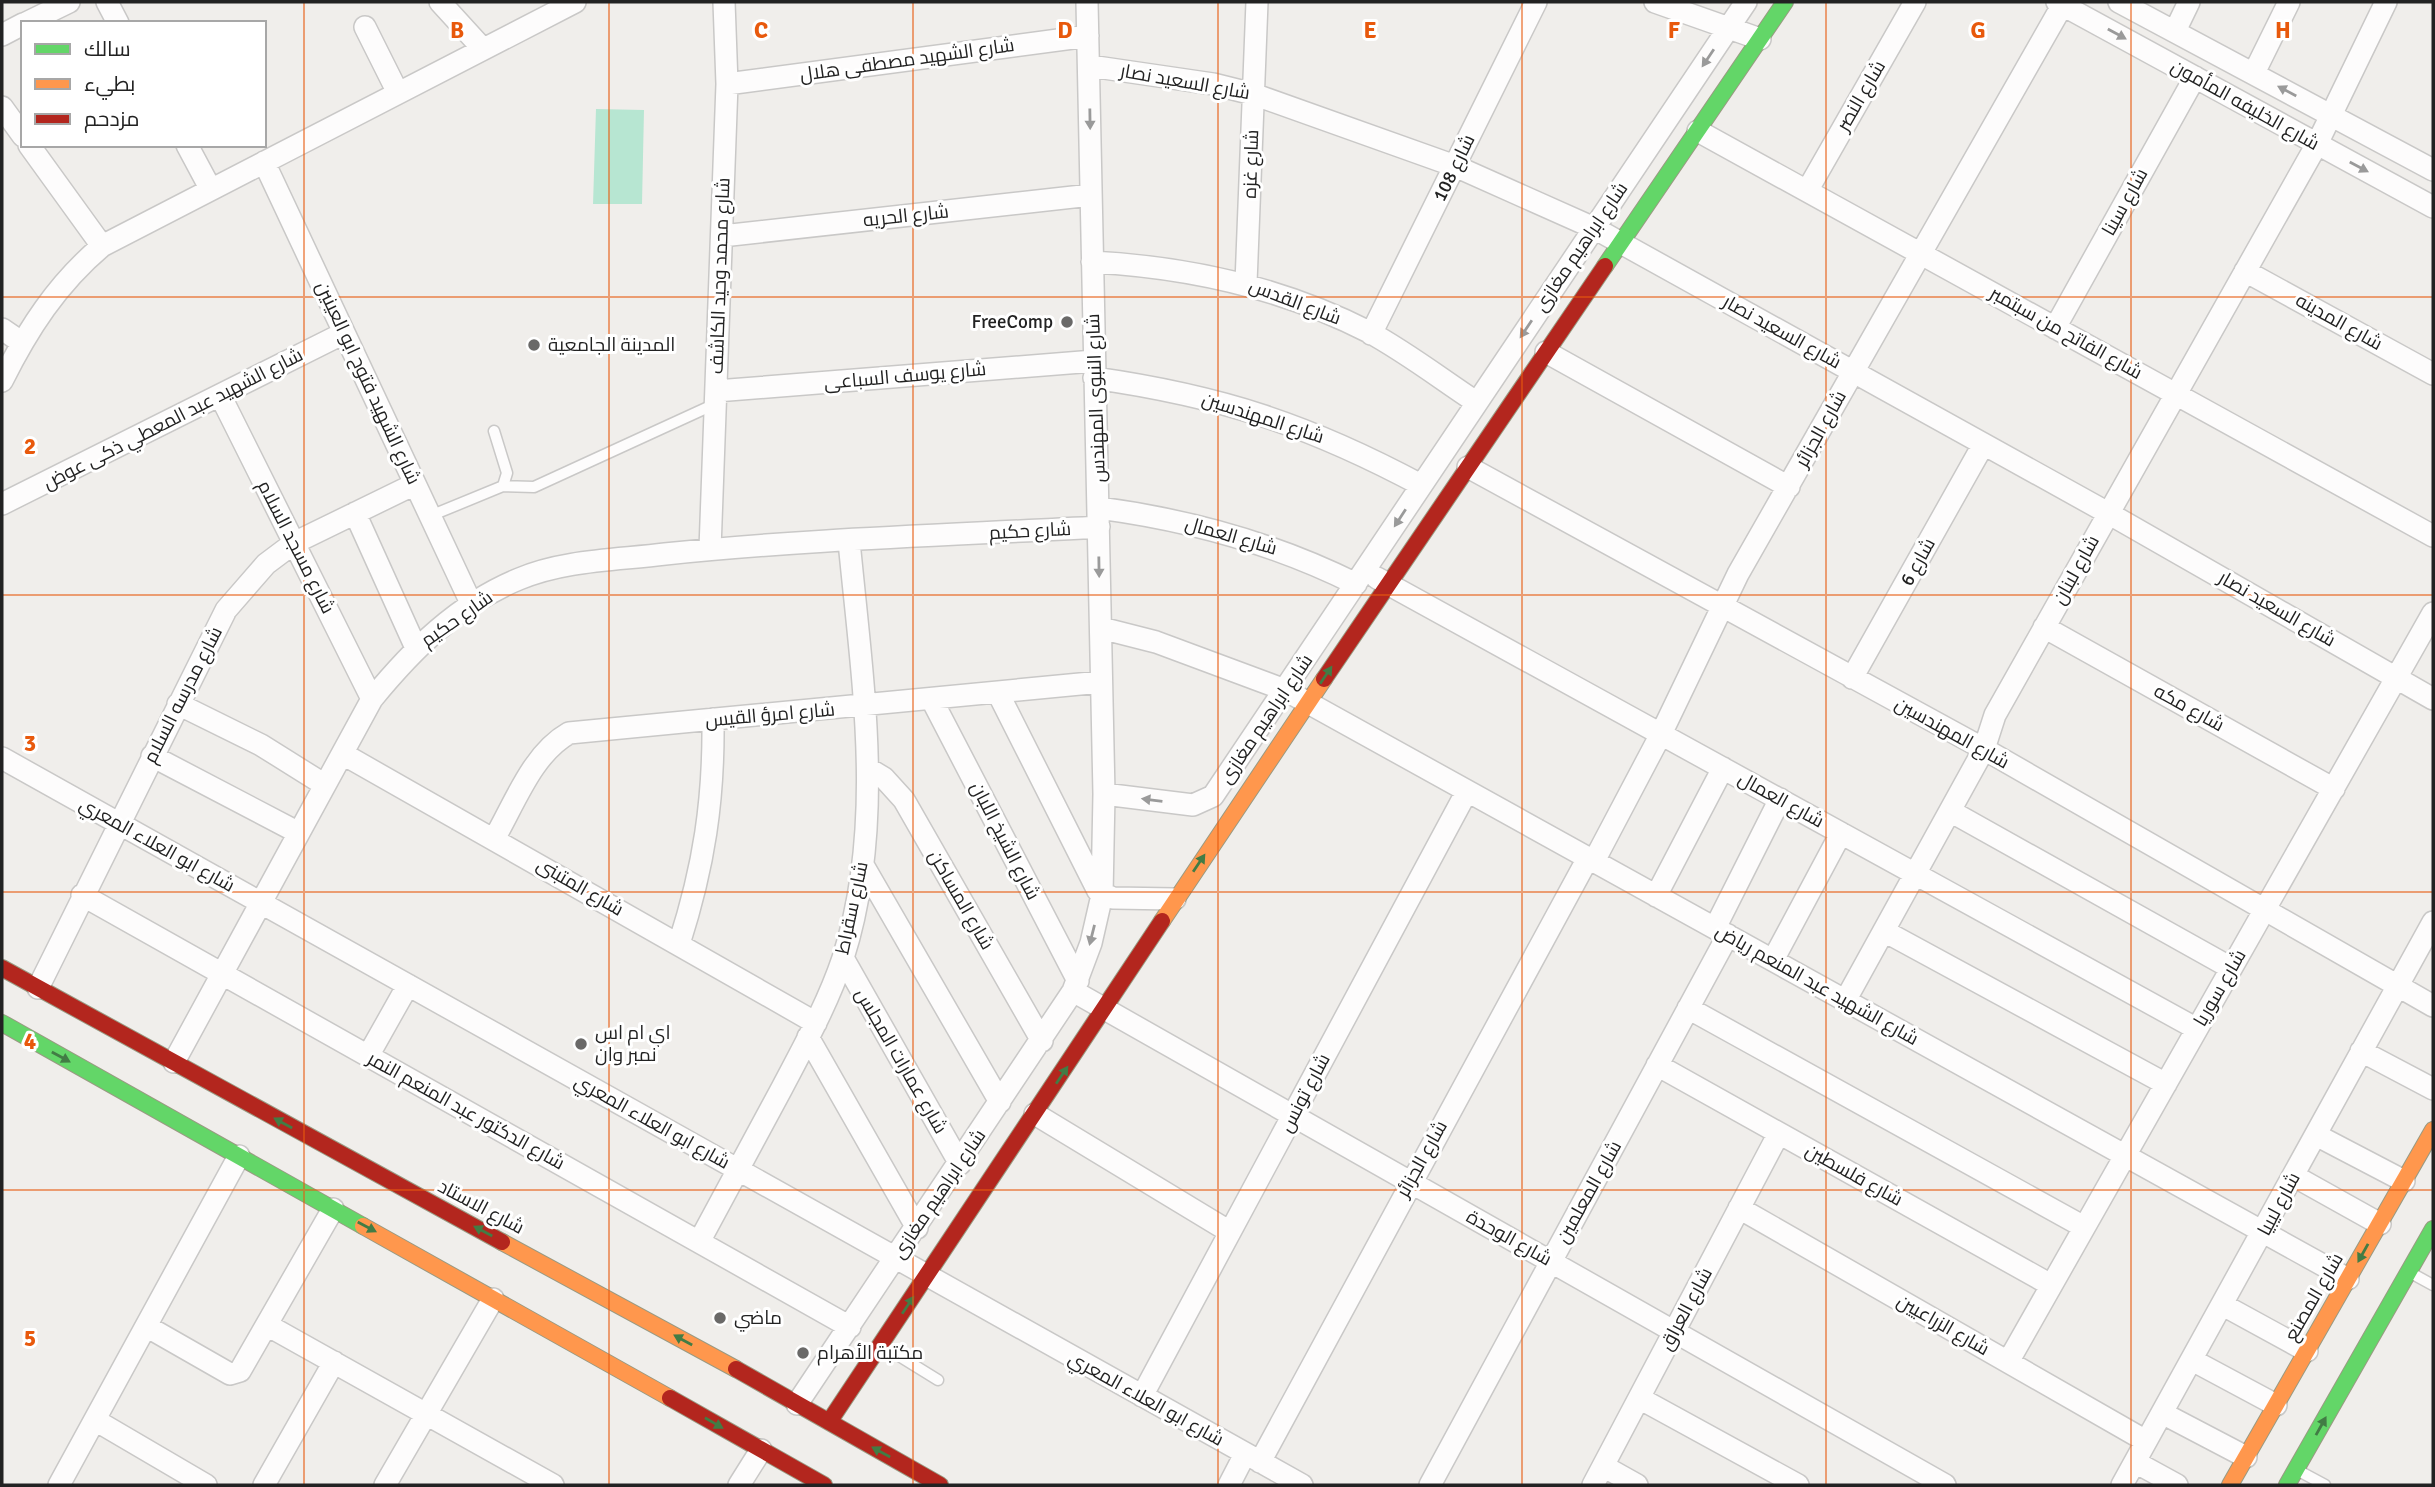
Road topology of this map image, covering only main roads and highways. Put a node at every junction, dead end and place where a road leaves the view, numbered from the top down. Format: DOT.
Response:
graph roads {
  1 [pos="1785,2"];
  2 [pos="2,968"];
  3 [pos="2,1023"];
  4 [pos="2433,1130"];
  5 [pos="413,1195"];
  6 [pos="416,1215"];
  7 [pos="2433,1229"];
  8 [pos="408,1232"];
  9 [pos="392,1241"];
  10 [pos="590,1287"];
  11 [pos="571,1295"];
  12 [pos="561,1313"];
  13 [pos="572,1342"];
  14 [pos="829,1422"];
  15 [pos="796,1479"];
  16 [pos="824,1485"];
  17 [pos="940,1485"];
  18 [pos="2230,1485"];
  19 [pos="2287,1485"];
  14 -- 1 [label="main road, شارع ابراهيم مغازى, one-way"];
  5 -- 2 [label="main road, شارع الاستاد, one-way"];
  3 -- 9 [label="main road, one-way"];
  4 -- 18 [label="main road, شارع المصنع, one-way"];
  5 -- 6 [label="main road"];
  10 -- 5 [label="main road, شارع الاستاد, one-way"];
  19 -- 7 [label="main road, one-way"];
  8 -- 9 [label="main road"];
  9 -- 13 [label="main road"];
  10 -- 11 [label="main road"];
  14 -- 10 [label="main road, شارع الاستاد, one-way"];
  12 -- 13 [label="main road"];
  13 -- 15 [label="main road, one-way"];
  17 -- 14 [label="main road, شارع الاستاد, one-way"];
  15 -- 16 [label="main road"];
}
